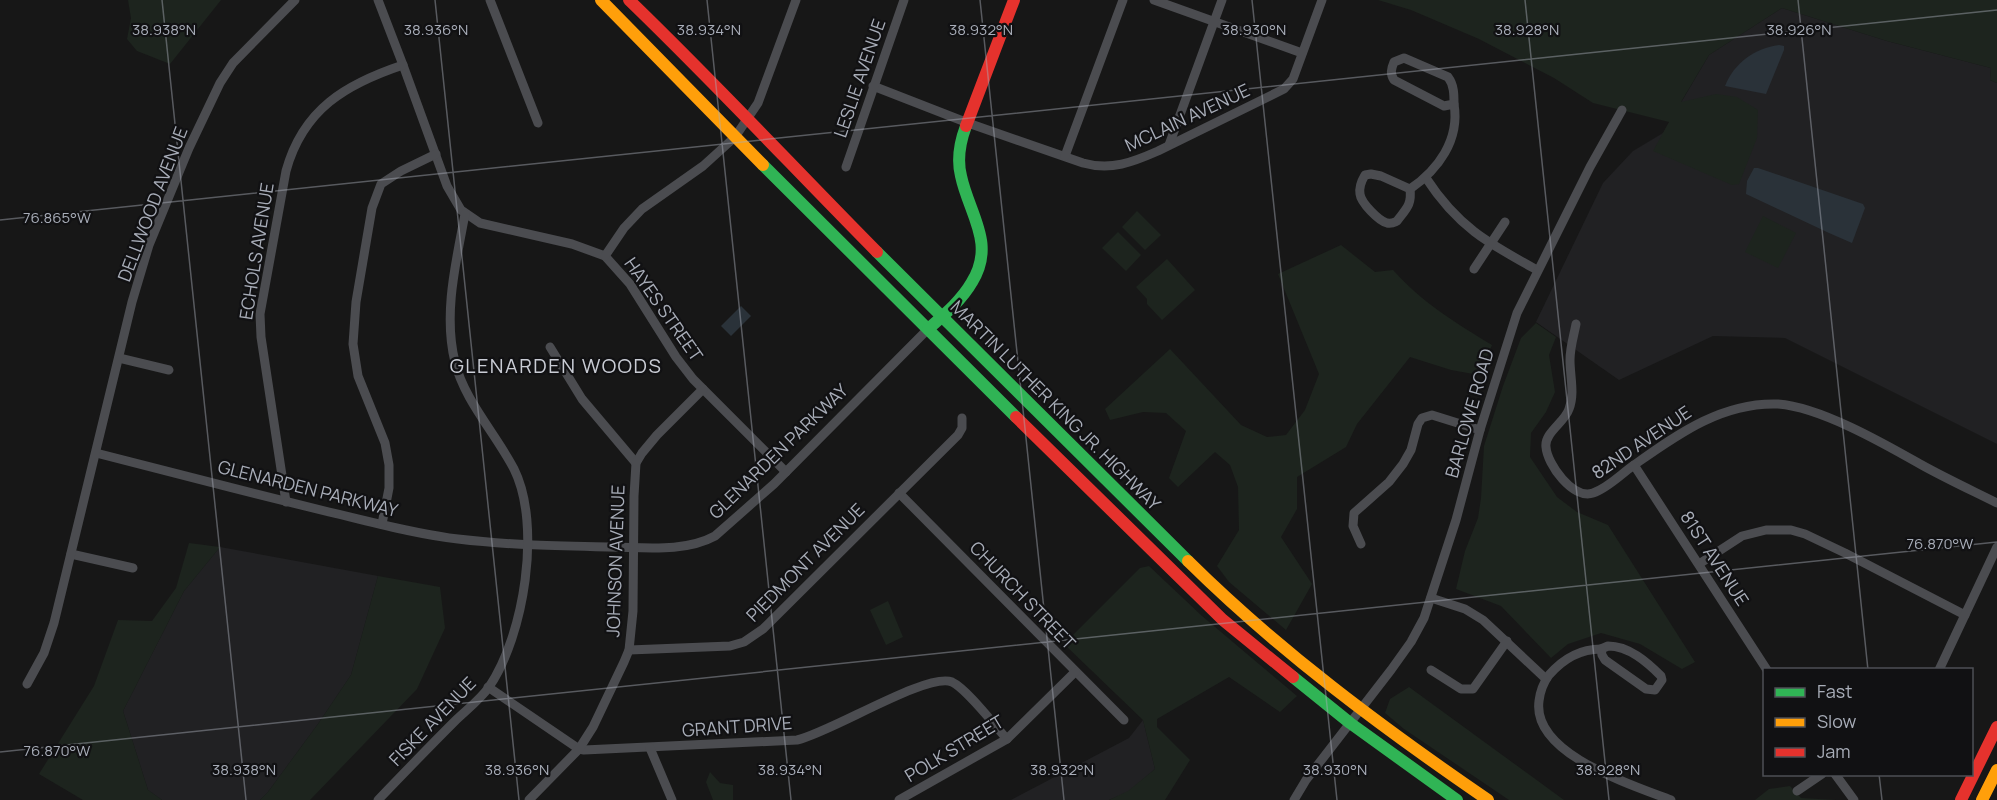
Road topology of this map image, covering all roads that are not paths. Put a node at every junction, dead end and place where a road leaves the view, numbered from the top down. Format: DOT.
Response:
graph roads {
  1 [pos="295,0"];
  2 [pos="378,0"];
  3 [pos="490,0"];
  4 [pos="601,0"];
  5 [pos="629,0"];
  6 [pos="796,0"];
  7 [pos="904,0"];
  8 [pos="1014,0"];
  9 [pos="1123,0"];
  10 [pos="1154,0"];
  11 [pos="1222,0"];
  12 [pos="1322,0"];
  13 [pos="1214,21"];
  14 [pos="1302,53"];
  15 [pos="403,65"];
  16 [pos="873,86"];
  17 [pos="1454,104"];
  18 [pos="1622,110"];
  19 [pos="747,119"];
  20 [pos="538,123"];
  21 [pos="968,123"];
  22 [pos="735,137"];
  23 [pos="1169,145"];
  24 [pos="435,154"];
  25 [pos="1065,156"];
  26 [pos="846,167"];
  27 [pos="1426,178"];
  28 [pos="1410,189"];
  29 [pos="465,214"];
  30 [pos="1505,222"];
  31 [pos="1489,244"];
  32 [pos="605,256"];
  33 [pos="1474,269"];
  34 [pos="1537,270"];
  35 [pos="943,316"];
  36 [pos="1576,324"];
  37 [pos="928,329"];
  38 [pos="550,347"];
  39 [pos="119,358"];
  40 [pos="169,370"];
  41 [pos="703,389"];
  42 [pos="962,418"];
  43 [pos="1480,430"];
  44 [pos="96,453"];
  45 [pos="636,463"];
  46 [pos="1634,465"];
  47 [pos="786,472"];
  48 [pos="899,493"];
  49 [pos="286,502"];
  50 [pos="1997,503"];
  51 [pos="382,524"];
  52 [pos="1150,524"];
  53 [pos="1141,540"];
  54 [pos="1361,544"];
  55 [pos="529,545"];
  56 [pos="634,547"];
  57 [pos="1997,547"];
  58 [pos="70,554"];
  59 [pos="1699,564"];
  60 [pos="133,568"];
  61 [pos="1431,598"];
  62 [pos="1965,615"];
  63 [pos="1507,641"];
  64 [pos="1601,649"];
  65 [pos="629,650"];
  66 [pos="1766,668"];
  67 [pos="1938,668"];
  68 [pos="1431,670"];
  69 [pos="1075,672"];
  70 [pos="1546,679"];
  71 [pos="27,684"];
  72 [pos="488,687"];
  73 [pos="1360,710"];
  74 [pos="1124,720"];
  75 [pos="1350,723"];
  76 [pos="1997,727"];
  77 [pos="1007,740"];
  78 [pos="650,748"];
  79 [pos="579,749"];
  80 [pos="1997,770"];
  81 [pos="1819,776"];
  82 [pos="1836,776"];
  83 [pos="1973,776"];
  84 [pos="1973,776"];
  85 [pos="1997,783"];
  86 [pos="1797,791"];
  87 [pos="1964,794"];
  88 [pos="378,800"];
  89 [pos="529,800"];
  90 [pos="672,800"];
  91 [pos="899,800"];
  92 [pos="1294,800"];
  93 [pos="1457,800"];
  94 [pos="1488,800"];
  95 [pos="1671,800"];
  96 [pos="1854,800"];
  97 [pos="1955,800"];
  98 [pos="1982,800"];
  99 [pos="1992,800"];
  1 -- 39 [label="street, DELLWOOD AVENUE"];
  2 -- 15 [label="street"];
  3 -- 20 [label="street"];
  4 -- 22 [label="main road, MARTIN LUTHER KING JR. HIGHWAY"];
  5 -- 19 [label="main road, MARTIN LUTHER KING JR. HIGHWAY"];
  6 -- 19 [label="street"];
  7 -- 16 [label="street, LESLIE AVENUE"];
  8 -- 21 [label="main road, GLENARDEN PARKWAY"];
  9 -- 25 [label="street"];
  10 -- 13 [label="street"];
  11 -- 13 [label="street"];
  12 -- 14 [label="street, MCLAIN AVENUE"];
  13 -- 14 [label="street"];
  13 -- 23 [label="street"];
  14 -- 23 [label="street, MCLAIN AVENUE"];
  15 -- 24 [label="street"];
  15 -- 49 [label="street, ECHOLS AVENUE"];
  16 -- 21 [label="street, MCLAIN AVENUE"];
  16 -- 26 [label="street, LESLIE AVENUE"];
  17 -- 17 [label="street"];
  17 -- 27 [label="street"];
  18 -- 34 [label="street, BARLOWE ROAD"];
  19 -- 22 [label="street"];
  19 -- 35 [label="main road, MARTIN LUTHER KING JR. HIGHWAY"];
  21 -- 25 [label="street, MCLAIN AVENUE"];
  21 -- 35 [label="main road, GLENARDEN PARKWAY"];
  22 -- 32 [label="street"];
  22 -- 37 [label="main road, MARTIN LUTHER KING JR. HIGHWAY"];
  23 -- 25 [label="street, MCLAIN AVENUE"];
  24 -- 29 [label="street"];
  24 -- 51 [label="street"];
  27 -- 28 [label="street"];
  27 -- 31 [label="street"];
  28 -- 28 [label="street"];
  29 -- 32 [label="street, HAYES STREET"];
  29 -- 55 [label="street, FISKE AVENUE"];
  30 -- 31 [label="street"];
  31 -- 33 [label="street"];
  31 -- 34 [label="street"];
  32 -- 41 [label="street, HAYES STREET"];
  34 -- 43 [label="street, BARLOWE ROAD"];
  35 -- 37 [label="main road, GLENARDEN PARKWAY"];
  35 -- 52 [label="main road, MARTIN LUTHER KING JR. HIGHWAY"];
  36 -- 46 [label="street, 82ND AVENUE"];
  37 -- 47 [label="street, GLENARDEN PARKWAY"];
  37 -- 53 [label="main road, MARTIN LUTHER KING JR. HIGHWAY"];
  38 -- 45 [label="street"];
  39 -- 40 [label="street"];
  39 -- 44 [label="street, DELLWOOD AVENUE"];
  41 -- 45 [label="street, JOHNSON AVENUE"];
  41 -- 47 [label="street, HAYES STREET"];
  42 -- 48 [label="street, PIEDMONT AVENUE"];
  43 -- 54 [label="street"];
  43 -- 61 [label="street, BARLOWE ROAD"];
  44 -- 49 [label="street, GLENARDEN PARKWAY"];
  44 -- 58 [label="street, DELLWOOD AVENUE"];
  45 -- 56 [label="street, JOHNSON AVENUE"];
  46 -- 50 [label="street, 82ND AVENUE"];
  46 -- 59 [label="street, 81ST AVENUE"];
  47 -- 56 [label="street, GLENARDEN PARKWAY"];
  48 -- 65 [label="street, PIEDMONT AVENUE"];
  48 -- 69 [label="street, CHURCH STREET"];
  49 -- 51 [label="street, GLENARDEN PARKWAY"];
  51 -- 55 [label="street, GLENARDEN PARKWAY"];
  52 -- 53 [label="main road"];
  52 -- 73 [label="main road, MARTIN LUTHER KING JR. HIGHWAY"];
  53 -- 75 [label="main road, MARTIN LUTHER KING JR. HIGHWAY"];
  55 -- 56 [label="street, GLENARDEN PARKWAY"];
  55 -- 72 [label="street, FISKE AVENUE"];
  56 -- 65 [label="street, JOHNSON AVENUE"];
  57 -- 62 [label="street"];
  58 -- 60 [label="street"];
  58 -- 71 [label="street, DELLWOOD AVENUE"];
  59 -- 62 [label="street"];
  59 -- 66 [label="street, 81ST AVENUE"];
  61 -- 63 [label="street"];
  61 -- 73 [label="street, BARLOWE ROAD"];
  62 -- 67 [label="street"];
  63 -- 68 [label="street"];
  63 -- 70 [label="street"];
  64 -- 64 [label="street"];
  64 -- 70 [label="street"];
  65 -- 79 [label="street, JOHNSON AVENUE"];
  69 -- 74 [label="street, CHURCH STREET"];
  69 -- 77 [label="street, POLK STREET"];
  70 -- 95 [label="street"];
  72 -- 79 [label="street"];
  72 -- 88 [label="street, FISKE AVENUE"];
  73 -- 75 [label="street, BARLOWE ROAD"];
  73 -- 94 [label="main road, MARTIN LUTHER KING JR. HIGHWAY"];
  75 -- 92 [label="street, BARLOWE ROAD"];
  75 -- 93 [label="main road, MARTIN LUTHER KING JR. HIGHWAY"];
  76 -- 83 [label="main road"];
  77 -- 78 [label="street, GRANT DRIVE"];
  77 -- 91 [label="street, POLK STREET"];
  78 -- 79 [label="street, GRANT DRIVE"];
  78 -- 90 [label="street"];
  79 -- 89 [label="street, JOHNSON AVENUE"];
  80 -- 98 [label="main road"];
  81 -- 86 [label="street"];
  82 -- 96 [label="street"];
  84 -- 87 [label="main road"];
  85 -- 99 [label="main road"];
  87 -- 97 [label="main road"];
}
